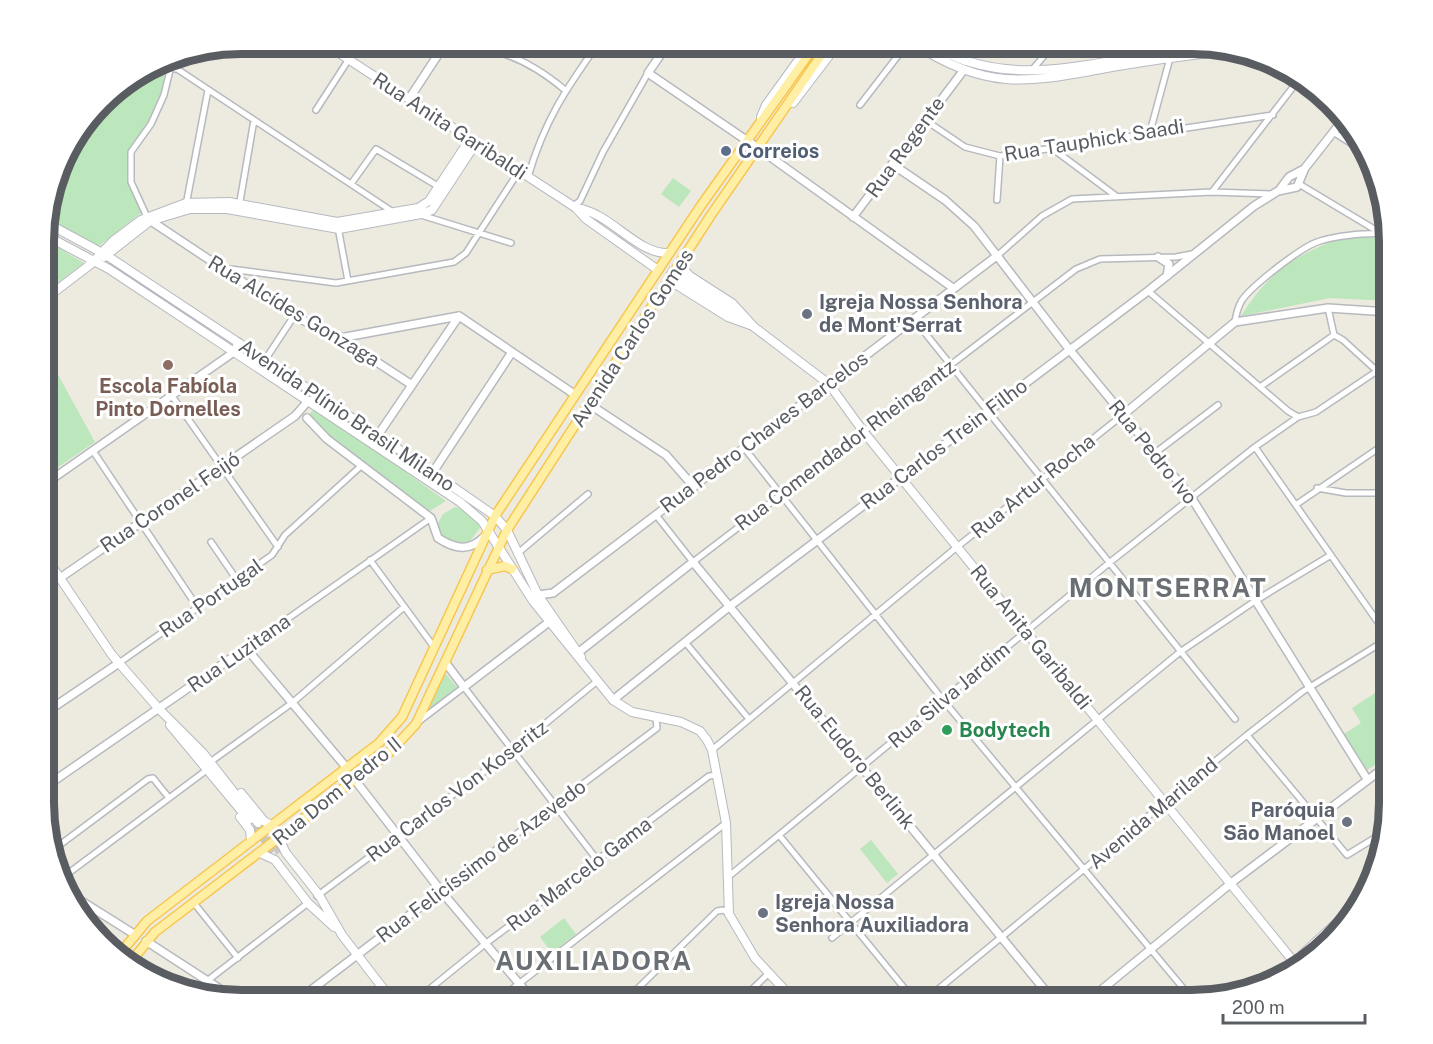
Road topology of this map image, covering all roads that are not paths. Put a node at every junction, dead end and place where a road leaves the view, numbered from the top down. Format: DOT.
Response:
graph roads {
  1 [pos="341,54"];
  2 [pos="438,54"];
  3 [pos="508,54"];
  4 [pos="591,54"];
  5 [pos="661,54"];
  6 [pos="803,54"];
  7 [pos="809,54"];
  8 [pos="821,54"];
  9 [pos="830,54"];
  10 [pos="898,54"];
  11 [pos="931,54"];
  12 [pos="949,54"];
  13 [pos="972,54"];
  14 [pos="1046,54"];
  15 [pos="1115,54"];
  16 [pos="1138,54"];
  17 [pos="1200,54"];
  18 [pos="1114,58"];
  19 [pos="1170,58"];
  20 [pos="349,59"];
  21 [pos="1042,59"];
  22 [pos="967,63"];
  23 [pos="173,67"];
  24 [pos="1101,69"];
  25 [pos="1032,70"];
  26 [pos="960,72"];
  27 [pos="648,73"];
  28 [pos="1046,74"];
  29 [pos="1295,85"];
  30 [pos="208,90"];
  31 [pos="565,90"];
  32 [pos="409,99"];
  33 [pos="860,105"];
  34 [pos="316,110"];
  35 [pos="1273,115"];
  36 [pos="254,120"];
  37 [pos="925,120"];
  38 [pos="759,122"];
  39 [pos="1338,125"];
  40 [pos="768,131"];
  41 [pos="1150,132"];
  42 [pos="1333,132"];
  43 [pos="473,141"];
  44 [pos="1351,143"];
  45 [pos="751,144"];
  46 [pos="1053,149"];
  47 [pos="1000,156"];
  48 [pos="892,164"];
  49 [pos="519,171"];
  50 [pos="528,177"];
  51 [pos="1294,183"];
  52 [pos="351,184"];
  53 [pos="442,189"];
  54 [pos="1212,192"];
  55 [pos="1275,192"];
  56 [pos="1253,194"];
  57 [pos="1116,196"];
  58 [pos="997,200"];
  59 [pos="1263,200"];
  60 [pos="186,206"];
  61 [pos="574,207"];
  62 [pos="239,208"];
  63 [pos="393,212"];
  64 [pos="421,214"];
  65 [pos="853,217"];
  66 [pos="149,219"];
  67 [pos="338,226"];
  68 [pos="55,227"];
  69 [pos="1379,231"];
  70 [pos="478,232"];
  71 [pos="1379,233"];
  72 [pos="54,240"];
  73 [pos="511,243"];
  74 [pos="669,253"];
  75 [pos="104,254"];
  76 [pos="1194,254"];
  77 [pos="998,255"];
  78 [pos="1158,257"];
  79 [pos="94,261"];
  80 [pos="681,261"];
  81 [pos="220,267"];
  82 [pos="658,267"];
  83 [pos="1167,276"];
  84 [pos="672,278"];
  85 [pos="348,281"];
  86 [pos="953,288"];
  87 [pos="1148,291"];
  88 [pos="54,292"];
  89 [pos="1033,301"];
  90 [pos="1328,308"];
  91 [pos="1379,311"];
  92 [pos="294,316"];
  93 [pos="459,316"];
  94 [pos="913,318"];
  95 [pos="1235,322"];
  96 [pos="754,327"];
  97 [pos="1334,335"];
  98 [pos="340,338"];
  99 [pos="238,342"];
  100 [pos="1209,343"];
  101 [pos="1069,349"];
  102 [pos="234,352"];
  103 [pos="512,352"];
  104 [pos="265,360"];
  105 [pos="950,364"];
  106 [pos="1377,371"];
  107 [pos="829,384"];
  108 [pos="412,385"];
  109 [pos="1260,387"];
  110 [pos="574,394"];
  111 [pos="172,396"];
  112 [pos="321,397"];
  113 [pos="311,403"];
  114 [pos="589,404"];
  115 [pos="1218,405"];
  116 [pos="987,410"];
  117 [pos="1124,414"];
  118 [pos="295,416"];
  119 [pos="1298,417"];
  120 [pos="307,418"];
  121 [pos="863,431"];
  122 [pos="378,435"];
  123 [pos="1255,447"];
  124 [pos="1379,448"];
  125 [pos="745,449"];
  126 [pos="93,451"];
  127 [pos="1155,453"];
  128 [pos="222,466"];
  129 [pos="361,466"];
  130 [pos="433,472"];
  131 [pos="900,476"];
  132 [pos="54,478"];
  133 [pos="1042,479"];
  134 [pos="694,487"];
  135 [pos="1317,488"];
  136 [pos="1379,493"];
  137 [pos="588,494"];
  138 [pos="780,495"];
  139 [pos="1191,497"];
  140 [pos="1297,504"];
  141 [pos="656,515"];
  142 [pos="495,516"];
  143 [pos="431,518"];
  144 [pos="140,522"];
  145 [pos="507,530"];
  146 [pos="486,533"];
  147 [pos="211,542"];
  148 [pos="817,542"];
  149 [pos="278,547"];
  150 [pos="499,547"];
  151 [pos="957,547"];
  152 [pos="518,553"];
  153 [pos="1330,555"];
  154 [pos="370,560"];
  155 [pos="693,562"];
  156 [pos="1109,563"];
  157 [pos="54,569"];
  158 [pos="512,569"];
  159 [pos="487,570"];
  160 [pos="60,578"];
  161 [pos="237,580"];
  162 [pos="54,582"];
  163 [pos="538,595"];
  164 [pos="1255,600"];
  165 [pos="730,606"];
  166 [pos="198,608"];
  167 [pos="404,608"];
  168 [pos="875,615"];
  169 [pos="549,622"];
  170 [pos="1379,624"];
  171 [pos="1026,631"];
  172 [pos="685,642"];
  173 [pos="1379,644"];
  174 [pos="434,647"];
  175 [pos="246,648"];
  176 [pos="1180,651"];
  177 [pos="579,652"];
  178 [pos="445,662"];
  179 [pos="119,663"];
  180 [pos="586,669"];
  181 [pos="596,682"];
  182 [pos="793,683"];
  183 [pos="464,687"];
  184 [pos="1310,687"];
  185 [pos="613,700"];
  186 [pos="943,700"];
  187 [pos="292,703"];
  188 [pos="54,706"];
  189 [pos="164,709"];
  190 [pos="656,719"];
  191 [pos="749,719"];
  192 [pos="1235,719"];
  193 [pos="1098,720"];
  194 [pos="416,724"];
  195 [pos="1247,735"];
  196 [pos="513,750"];
  197 [pos="712,750"];
  198 [pos="209,766"];
  199 [pos="862,766"];
  200 [pos="346,767"];
  201 [pos="1379,771"];
  202 [pos="717,775"];
  203 [pos="1367,779"];
  204 [pos="355,780"];
  205 [pos="54,781"];
  206 [pos="1015,787"];
  207 [pos="169,798"];
  208 [pos="1165,802"];
  209 [pos="556,805"];
  210 [pos="1315,819"];
  211 [pos="726,823"];
  212 [pos="256,825"];
  213 [pos="271,825"];
  214 [pos="780,834"];
  215 [pos="283,836"];
  216 [pos="399,837"];
  217 [pos="1375,838"];
  218 [pos="251,841"];
  219 [pos="59,845"];
  220 [pos="260,853"];
  221 [pos="934,854"];
  222 [pos="598,861"];
  223 [pos="1084,869"];
  224 [pos="68,874"];
  225 [pos="728,877"];
  226 [pos="1231,884"];
  227 [pos="441,891"];
  228 [pos="318,896"];
  229 [pos="194,903"];
  230 [pos="308,903"];
  231 [pos="86,907"];
  232 [pos="729,914"];
  233 [pos="328,917"];
  234 [pos="851,922"];
  235 [pos="134,934"];
  236 [pos="1002,937"];
  237 [pos="832,938"];
  238 [pos="146,941"];
  239 [pos="485,944"];
  240 [pos="124,948"];
  241 [pos="1152,948"];
  242 [pos="357,955"];
  243 [pos="135,956"];
  244 [pos="238,958"];
  245 [pos="1293,960"];
  246 [pos="768,974"];
  247 [pos="207,981"];
  248 [pos="519,984"];
  249 [pos="204,986"];
  250 [pos="218,988"];
  251 [pos="311,990"];
  252 [pos="384,990"];
  253 [pos="428,990"];
  254 [pos="511,990"];
  255 [pos="524,990"];
  256 [pos="636,990"];
  257 [pos="751,990"];
  258 [pos="784,990"];
  259 [pos="907,990"];
  260 [pos="937,990"];
  261 [pos="1045,990"];
  262 [pos="1101,990"];
  263 [pos="1185,990"];
  1 -- 20 [label="main road, Rua Anita Garibaldi"];
  2 -- 32 [label="street"];
  3 -- 31 [label="street"];
  4 -- 31 [label="street"];
  5 -- 27 [label="street"];
  6 -- 38 [label="main road, Avenida Carlos Gomes"];
  7 -- 38 [label="main road, Avenida Carlos Gomes"];
  8 -- 40 [label="main road, Avenida Carlos Gomes"];
  9 -- 40 [label="main road, Avenida Carlos Gomes"];
  10 -- 33 [label="street"];
  11 -- 26 [label="main road"];
  12 -- 22 [label="main road"];
  13 -- 22 [label="street"];
  14 -- 21 [label="street"];
  15 -- 18 [label="street"];
  16 -- 18 [label="main road"];
  17 -- 19 [label="main road"];
  18 -- 24 [label="main road"];
  18 -- 28 [label="main road"];
  19 -- 24 [label="main road"];
  19 -- 41 [label="street"];
  20 -- 32 [label="main road, Rua Anita Garibaldi"];
  20 -- 34 [label="street"];
  21 -- 25 [label="street"];
  21 -- 28 [label="street"];
  22 -- 25 [label="main road"];
  23 -- 30 [label="street"];
  23 -- 66 [label="street"];
  24 -- 28 [label="main road"];
  25 -- 28 [label="main road"];
  26 -- 28 [label="main road"];
  26 -- 37 [label="street, Rua Regente"];
  27 -- 45 [label="street"];
  27 -- 61 [label="street"];
  29 -- 35 [label="street"];
  30 -- 36 [label="street"];
  30 -- 60 [label="street"];
  31 -- 50 [label="street"];
  32 -- 43 [label="main road, Rua Anita Garibaldi"];
  35 -- 41 [label="street, Rua Tauphick Saadi"];
  35 -- 54 [label="street"];
  36 -- 52 [label="street"];
  36 -- 62 [label="street"];
  37 -- 47 [label="street, Rua Tauphick Saadi"];
  37 -- 48 [label="street, Rua Regente"];
  38 -- 45 [label="main road, Avenida Carlos Gomes"];
  39 -- 42 [label="street"];
  40 -- 45 [label="main road, Avenida Carlos Gomes"];
  41 -- 46 [label="street, Rua Tauphick Saadi"];
  42 -- 44 [label="street"];
  42 -- 51 [label="street"];
  43 -- 49 [label="main road, Rua Anita Garibaldi"];
  43 -- 53 [label="main road"];
  45 -- 65 [label="street"];
  45 -- 74 [label="main road, Avenida Carlos Gomes"];
  45 -- 80 [label="main road, Avenida Carlos Gomes"];
  46 -- 47 [label="street, Rua Tauphick Saadi"];
  46 -- 57 [label="street"];
  47 -- 58 [label="street"];
  48 -- 65 [label="street, Rua Regente"];
  48 -- 77 [label="street, Rua Pedro Ivo"];
  49 -- 50 [label="main road, Rua Anita Garibaldi"];
  49 -- 70 [label="street"];
  50 -- 61 [label="main road, Rua Anita Garibaldi"];
  51 -- 55 [label="street, Rua Carlos Trein Filho"];
  51 -- 69 [label="street"];
  52 -- 53 [label="street"];
  52 -- 63 [label="street"];
  53 -- 63 [label="main road"];
  53 -- 64 [label="main road"];
  54 -- 56 [label="street, Rua Pedro Chaves Barcelos"];
  54 -- 57 [label="street, Rua Pedro Chaves Barcelos"];
  55 -- 56 [label="street, Rua Pedro Chaves Barcelos"];
  55 -- 59 [label="street, Rua Carlos Trein Filho"];
  56 -- 59 [label="street, Rua Pedro Chaves Barcelos"];
  57 -- 77 [label="street, Rua Pedro Chaves Barcelos"];
  59 -- 76 [label="street, Rua Carlos Trein Filho"];
  60 -- 62 [label="main road"];
  60 -- 66 [label="main road"];
  61 -- 74 [label="main road, Rua Anita Garibaldi"];
  61 -- 82 [label="main road, Rua Anita Garibaldi"];
  62 -- 67 [label="main road"];
  63 -- 67 [label="main road"];
  64 -- 67 [label="main road"];
  64 -- 70 [label="street"];
  65 -- 86 [label="street"];
  66 -- 75 [label="main road"];
  66 -- 81 [label="street, Rua Alcídes Gonzaga"];
  67 -- 85 [label="street"];
  68 -- 75 [label="main road, Avenida Plínio Brasil Milano"];
  70 -- 73 [label="street"];
  70 -- 85 [label="street"];
  71 -- 95 [label="street"];
  72 -- 79 [label="main road, Avenida Plínio Brasil Milano"];
  74 -- 82 [label="main road, Avenida Carlos Gomes"];
  75 -- 79 [label="main road"];
  75 -- 99 [label="main road, Avenida Plínio Brasil Milano"];
  76 -- 78 [label="street, Rua Comendador Rheingantz"];
  76 -- 83 [label="street, Rua Carlos Trein Filho"];
  77 -- 86 [label="street, Rua Pedro Chaves Barcelos"];
  77 -- 89 [label="street, Rua Pedro Ivo"];
  78 -- 83 [label="street"];
  78 -- 89 [label="street, Rua Comendador Rheingantz"];
  79 -- 88 [label="main road"];
  79 -- 102 [label="main road, Avenida Plínio Brasil Milano"];
  80 -- 84 [label="main road, Avenida Carlos Gomes"];
  80 -- 96 [label="main road, Rua Anita Garibaldi"];
  81 -- 85 [label="street"];
  81 -- 92 [label="street, Rua Alcídes Gonzaga"];
  82 -- 110 [label="main road, Avenida Carlos Gomes"];
  83 -- 87 [label="street, Rua Carlos Trein Filho"];
  84 -- 96 [label="main road, Rua Anita Garibaldi"];
  84 -- 114 [label="main road, Avenida Carlos Gomes"];
  86 -- 94 [label="street, Rua Pedro Chaves Barcelos"];
  87 -- 100 [label="street"];
  87 -- 101 [label="street, Rua Carlos Trein Filho"];
  89 -- 101 [label="street, Rua Pedro Ivo"];
  89 -- 105 [label="street, Rua Comendador Rheingantz"];
  90 -- 91 [label="street"];
  90 -- 95 [label="street"];
  90 -- 97 [label="street"];
  92 -- 98 [label="street, Rua Alcídes Gonzaga"];
  92 -- 104 [label="street"];
  93 -- 98 [label="street"];
  93 -- 103 [label="street"];
  93 -- 108 [label="street"];
  94 -- 105 [label="street"];
  94 -- 107 [label="street, Rua Pedro Chaves Barcelos"];
  95 -- 100 [label="street, Rua Artur Rocha"];
  96 -- 107 [label="main road, Rua Anita Garibaldi"];
  97 -- 106 [label="street"];
  97 -- 109 [label="street"];
  98 -- 108 [label="street, Rua Alcídes Gonzaga"];
  99 -- 102 [label="street"];
  99 -- 104 [label="main road, Avenida Plínio Brasil Milano"];
  100 -- 109 [label="street"];
  100 -- 117 [label="street, Rua Artur Rocha"];
  101 -- 116 [label="street, Rua Carlos Trein Filho"];
  101 -- 117 [label="street, Rua Pedro Ivo"];
  102 -- 111 [label="street"];
  102 -- 113 [label="main road, Avenida Plínio Brasil Milano"];
  103 -- 110 [label="street"];
  103 -- 130 [label="street"];
  104 -- 112 [label="main road, Avenida Plínio Brasil Milano"];
  105 -- 116 [label="street"];
  105 -- 121 [label="street, Rua Comendador Rheingantz"];
  106 -- 119 [label="street, Rua Silva Jardim"];
  107 -- 121 [label="main road, Rua Anita Garibaldi"];
  107 -- 125 [label="street, Rua Pedro Chaves Barcelos"];
  108 -- 122 [label="street"];
  109 -- 119 [label="street"];
  110 -- 142 [label="main road, Avenida Carlos Gomes"];
  111 -- 126 [label="street"];
  111 -- 128 [label="street"];
  112 -- 113 [label="street"];
  112 -- 122 [label="main road, Avenida Plínio Brasil Milano"];
  113 -- 118 [label="street, Rua Coronel Feijó"];
  113 -- 120 [label="street"];
  113 -- 146 [label="main road, Avenida Plínio Brasil Milano"];
  114 -- 134 [label="street"];
  114 -- 145 [label="main road, Avenida Carlos Gomes"];
  115 -- 127 [label="street"];
  116 -- 131 [label="street, Rua Carlos Trein Filho"];
  116 -- 133 [label="street"];
  117 -- 127 [label="street, Rua Pedro Ivo"];
  117 -- 133 [label="street, Rua Artur Rocha"];
  118 -- 120 [label="street"];
  118 -- 128 [label="street, Rua Coronel Feijó"];
  119 -- 123 [label="street, Rua Silva Jardim"];
  120 -- 129 [label="street"];
  121 -- 131 [label="main road, Rua Anita Garibaldi"];
  121 -- 138 [label="street, Rua Comendador Rheingantz"];
  122 -- 130 [label="main road, Avenida Plínio Brasil Milano"];
  123 -- 139 [label="street, Rua Silva Jardim"];
  123 -- 140 [label="street"];
  124 -- 135 [label="street"];
  125 -- 134 [label="street, Rua Pedro Chaves Barcelos"];
  125 -- 138 [label="street"];
  126 -- 132 [label="street"];
  126 -- 144 [label="street"];
  127 -- 139 [label="street, Rua Pedro Ivo"];
  128 -- 144 [label="street, Rua Coronel Feijó"];
  128 -- 149 [label="street"];
  129 -- 143 [label="street"];
  129 -- 149 [label="street, Rua Portugal"];
  130 -- 142 [label="main road, Avenida Plínio Brasil Milano"];
  131 -- 148 [label="street, Rua Carlos Trein Filho"];
  131 -- 151 [label="main road, Rua Anita Garibaldi"];
  133 -- 151 [label="street, Rua Artur Rocha"];
  133 -- 156 [label="street"];
  134 -- 141 [label="street, Rua Pedro Chaves Barcelos"];
  135 -- 136 [label="street"];
  135 -- 140 [label="street"];
  137 -- 152 [label="street"];
  138 -- 148 [label="street"];
  138 -- 155 [label="street, Rua Comendador Rheingantz"];
  139 -- 156 [label="street, Rua Silva Jardim"];
  139 -- 164 [label="street, Rua Pedro Ivo"];
  140 -- 153 [label="street"];
  141 -- 155 [label="street, Rua Eudoro Berlink"];
  141 -- 163 [label="street, Rua Pedro Chaves Barcelos"];
  142 -- 145 [label="main road, Avenida Plínio Brasil Milano"];
  142 -- 146 [label="main road, Avenida Carlos Gomes"];
  143 -- 146 [label="street"];
  143 -- 154 [label="street, Rua Luzitana"];
  144 -- 160 [label="street, Rua Coronel Feijó"];
  144 -- 166 [label="street"];
  145 -- 150 [label="main road, Avenida Carlos Gomes"];
  145 -- 152 [label="main road, Avenida Plínio Brasil Milano"];
  146 -- 150 [label="main road, Avenida Plínio Brasil Milano"];
  146 -- 174 [label="main road, Avenida Carlos Gomes"];
  147 -- 161 [label="street"];
  148 -- 165 [label="street, Rua Carlos Trein Filho"];
  148 -- 168 [label="street"];
  149 -- 161 [label="street, Rua Portugal"];
  150 -- 158 [label="main road, Avenida Plínio Brasil Milano"];
  150 -- 159 [label="main road, Avenida Carlos Gomes"];
  151 -- 168 [label="street, Rua Artur Rocha"];
  151 -- 171 [label="main road, Rua Anita Garibaldi"];
  152 -- 163 [label="main road, Avenida Plínio Brasil Milano"];
  153 -- 164 [label="street"];
  153 -- 170 [label="street"];
  154 -- 167 [label="street"];
  154 -- 175 [label="street, Rua Luzitana"];
  155 -- 165 [label="street, Rua Eudoro Berlink"];
  155 -- 177 [label="street, Rua Comendador Rheingantz"];
  156 -- 171 [label="street, Rua Silva Jardim"];
  156 -- 176 [label="street"];
  157 -- 160 [label="main road"];
  158 -- 159 [label="main road"];
  158 -- 169 [label="main road, Avenida Plínio Brasil Milano"];
  159 -- 178 [label="main road, Avenida Carlos Gomes"];
  160 -- 162 [label="street, Rua Coronel Feijó"];
  160 -- 179 [label="main road"];
  161 -- 166 [label="street, Rua Portugal"];
  163 -- 177 [label="main road, Avenida Plínio Brasil Milano"];
  164 -- 176 [label="street"];
  164 -- 184 [label="street, Rua Pedro Ivo"];
  165 -- 172 [label="street, Rua Carlos Trein Filho"];
  165 -- 182 [label="street, Rua Eudoro Berlink"];
  166 -- 179 [label="street, Rua Portugal"];
  167 -- 174 [label="street"];
  167 -- 187 [label="street"];
  168 -- 182 [label="street, Rua Artur Rocha"];
  168 -- 186 [label="street"];
  169 -- 180 [label="main road, Avenida Plínio Brasil Milano"];
  169 -- 183 [label="street, Rua Dom Pedro II"];
  171 -- 186 [label="street, Rua Silva Jardim"];
  171 -- 193 [label="main road, Rua Anita Garibaldi"];
  172 -- 185 [label="street, Rua Carlos Trein Filho"];
  172 -- 191 [label="street"];
  173 -- 184 [label="street, Avenida Mariland"];
  174 -- 200 [label="main road, Rua Dom Pedro II"];
  175 -- 187 [label="street"];
  175 -- 189 [label="street, Rua Luzitana"];
  176 -- 192 [label="street"];
  176 -- 193 [label="street"];
  177 -- 180 [label="main road, Avenida Plínio Brasil Milano"];
  178 -- 183 [label="street"];
  178 -- 194 [label="main road, Avenida Carlos Gomes"];
  179 -- 188 [label="street, Rua Portugal"];
  179 -- 189 [label="main road"];
  180 -- 181 [label="main road, Avenida Plínio Brasil Milano"];
  181 -- 185 [label="main road, Avenida Plínio Brasil Milano"];
  181 -- 196 [label="street, Rua Carlos Von Koseritz"];
  182 -- 191 [label="street, Rua Artur Rocha"];
  182 -- 199 [label="street, Rua Eudoro Berlink"];
  183 -- 194 [label="street, Rua Dom Pedro II"];
  183 -- 196 [label="street"];
  184 -- 195 [label="street, Avenida Mariland"];
  184 -- 203 [label="street, Rua Pedro Ivo"];
  185 -- 190 [label="main road, Avenida Plínio Brasil Milano"];
  186 -- 199 [label="street, Rua Silva Jardim"];
  186 -- 206 [label="street"];
  187 -- 198 [label="street"];
  187 -- 200 [label="street"];
  189 -- 198 [label="main road"];
  189 -- 198 [label="main road"];
  189 -- 205 [label="street, Rua Luzitana"];
  190 -- 197 [label="main road, Avenida Plínio Brasil Milano"];
  190 -- 209 [label="street, Rua Felicíssimo de Azevedo"];
  191 -- 197 [label="street, Rua Artur Rocha"];
  193 -- 206 [label="street"];
  193 -- 208 [label="main road, Rua Anita Garibaldi"];
  194 -- 204 [label="main road, Rua Dom Pedro II"];
  195 -- 208 [label="street, Avenida Mariland"];
  195 -- 210 [label="street"];
  196 -- 209 [label="street"];
  196 -- 216 [label="street, Rua Carlos Von Koseritz"];
  197 -- 202 [label="main road, Avenida Plínio Brasil Milano"];
  198 -- 207 [label="street"];
  198 -- 212 [label="main road"];
  198 -- 213 [label="main road"];
  198 -- 218 [label="main road"];
  199 -- 214 [label="street, Rua Silva Jardim"];
  199 -- 221 [label="street, Rua Eudoro Berlink"];
  200 -- 213 [label="main road, Rua Dom Pedro II"];
  201 -- 203 [label="street"];
  202 -- 211 [label="main road, Avenida Plínio Brasil Milano"];
  202 -- 222 [label="street, Rua Marcelo Gama"];
  203 -- 210 [label="street"];
  204 -- 215 [label="main road, Rua Dom Pedro II"];
  204 -- 216 [label="street"];
  206 -- 221 [label="street"];
  206 -- 223 [label="street"];
  207 -- 219 [label="street"];
  207 -- 224 [label="street"];
  208 -- 223 [label="street, Avenida Mariland"];
  208 -- 226 [label="main road, Rua Anita Garibaldi"];
  209 -- 222 [label="street"];
  209 -- 227 [label="street, Rua Felicíssimo de Azevedo"];
  210 -- 217 [label="street"];
  210 -- 226 [label="street"];
  211 -- 225 [label="main road, Avenida Plínio Brasil Milano"];
  211 -- 248 [label="street"];
  213 -- 218 [label="main road, Rua Dom Pedro II"];
  214 -- 225 [label="street, Rua Silva Jardim"];
  214 -- 234 [label="street"];
  215 -- 220 [label="main road, Rua Dom Pedro II"];
  215 -- 228 [label="main road"];
  216 -- 227 [label="street"];
  216 -- 228 [label="street, Rua Carlos Von Koseritz"];
  218 -- 235 [label="main road, Rua Dom Pedro II"];
  220 -- 229 [label="main road, Rua Dom Pedro II"];
  220 -- 230 [label="main road"];
  221 -- 234 [label="street"];
  221 -- 236 [label="street, Rua Eudoro Berlink"];
  222 -- 239 [label="street, Rua Marcelo Gama"];
  223 -- 236 [label="street, Avenida Mariland"];
  223 -- 241 [label="street"];
  225 -- 232 [label="main road, Avenida Plínio Brasil Milano"];
  226 -- 241 [label="street"];
  226 -- 245 [label="main road, Rua Anita Garibaldi"];
  227 -- 239 [label="street"];
  227 -- 242 [label="street, Rua Felicíssimo de Azevedo"];
  228 -- 233 [label="main road"];
  228 -- 233 [label="main road"];
  229 -- 238 [label="main road, Rua Dom Pedro II"];
  229 -- 244 [label="street"];
  230 -- 233 [label="main road"];
  230 -- 244 [label="street"];
  231 -- 235 [label="street"];
  232 -- 246 [label="main road"];
  232 -- 256 [label="street"];
  233 -- 242 [label="main road"];
  234 -- 237 [label="street"];
  234 -- 259 [label="street"];
  235 -- 240 [label="main road, Rua Dom Pedro II"];
  236 -- 260 [label="street, Avenida Mariland"];
  236 -- 261 [label="street, Rua Eudoro Berlink"];
  238 -- 243 [label="main road, Rua Dom Pedro II"];
  238 -- 247 [label="street"];
  239 -- 248 [label="street"];
  239 -- 253 [label="street, Rua Marcelo Gama"];
  241 -- 262 [label="street"];
  241 -- 263 [label="street"];
  242 -- 251 [label="street, Rua Felicíssimo de Azevedo"];
  242 -- 252 [label="main road"];
  244 -- 247 [label="street"];
  246 -- 257 [label="street"];
  246 -- 258 [label="main road"];
  247 -- 249 [label="street"];
  247 -- 250 [label="street"];
  248 -- 254 [label="street"];
  248 -- 255 [label="street"];
}
